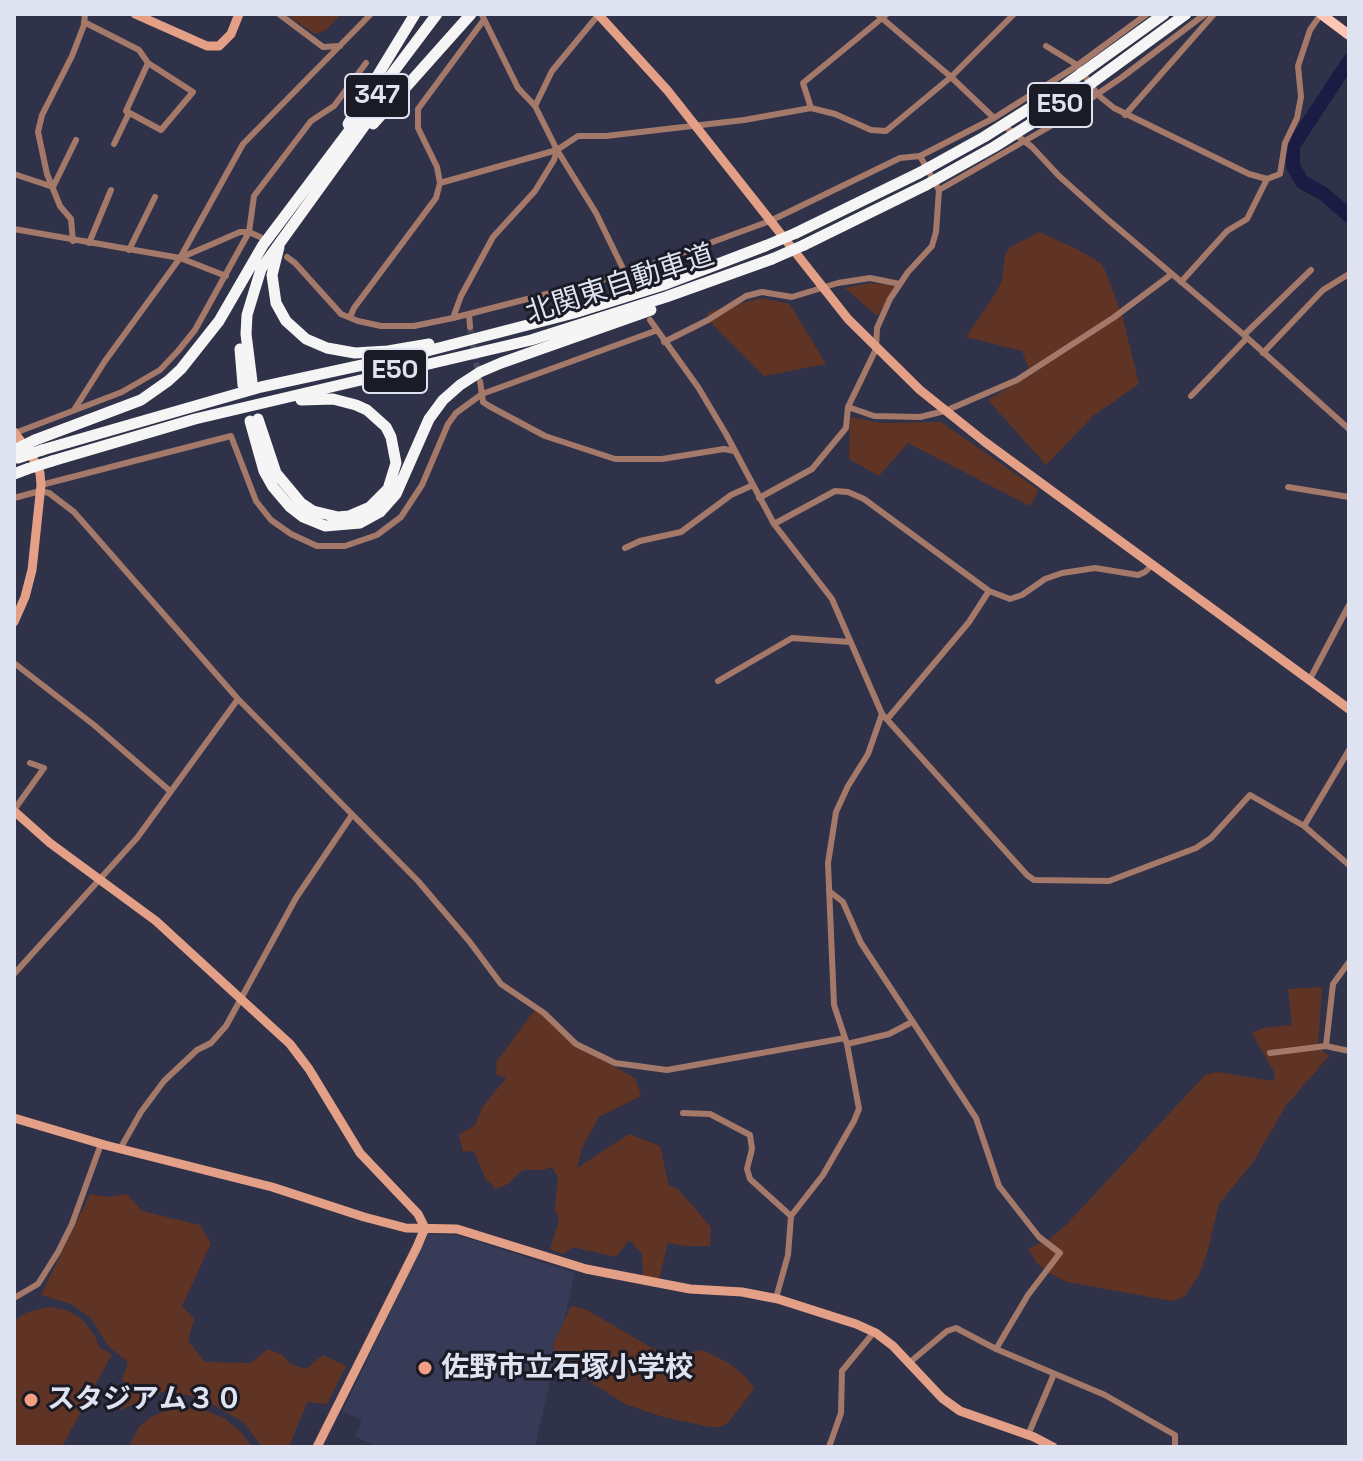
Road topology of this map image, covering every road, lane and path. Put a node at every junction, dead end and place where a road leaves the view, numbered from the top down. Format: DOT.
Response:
graph roads {
  1 [pos="135,14"];
  2 [pos="239,14"];
  3 [pos="279,14"];
  4 [pos="371,14"];
  5 [pos="415,14"];
  6 [pos="437,14"];
  7 [pos="446,14"];
  8 [pos="599,14"];
  9 [pos="1014,14"];
  10 [pos="1147,14"];
  11 [pos="1164,14"];
  12 [pos="1186,14"];
  13 [pos="1205,14"];
  14 [pos="1214,14"];
  15 [pos="1321,14"];
  16 [pos="882,16"];
  17 [pos="479,17"];
  18 [pos="85,18"];
  19 [pos="1349,35"];
  20 [pos="1167,43"];
  21 [pos="340,46"];
  22 [pos="1046,46"];
  23 [pos="148,63"];
  24 [pos="366,63"];
  25 [pos="1077,65"];
  26 [pos="951,77"];
  27 [pos="1097,94"];
  28 [pos="535,106"];
  29 [pos="811,108"];
  30 [pos="129,113"];
  31 [pos="1125,115"];
  32 [pos="994,118"];
  33 [pos="694,125"];
  34 [pos="76,140"];
  35 [pos="1025,141"];
  36 [pos="114,144"];
  37 [pos="342,149"];
  38 [pos="557,150"];
  39 [pos="920,156"];
  40 [pos="14,174"];
  41 [pos="1267,179"];
  42 [pos="319,180"];
  43 [pos="440,183"];
  44 [pos="53,187"];
  45 [pos="111,190"];
  46 [pos="939,190"];
  47 [pos="155,197"];
  48 [pos="770,221"];
  49 [pos="14,229"];
  50 [pos="249,232"];
  51 [pos="286,232"];
  52 [pos="73,241"];
  53 [pos="261,241"];
  54 [pos="89,243"];
  55 [pos="129,250"];
  56 [pos="287,257"];
  57 [pos="180,258"];
  58 [pos="1311,270"];
  59 [pos="736,272"];
  60 [pos="625,274"];
  61 [pos="1172,274"];
  62 [pos="1349,274"];
  63 [pos="226,276"];
  64 [pos="1181,282"];
  65 [pos="900,284"];
  66 [pos="631,285"];
  67 [pos="822,288"];
  68 [pos="574,313"];
  69 [pos="469,314"];
  70 [pos="350,317"];
  71 [pos="453,318"];
  72 [pos="650,320"];
  73 [pos="470,327"];
  74 [pos="655,331"];
  75 [pos="1246,337"];
  76 [pos="664,342"];
  77 [pos="876,349"];
  78 [pos="1263,353"];
  79 [pos="480,381"];
  80 [pos="482,394"];
  81 [pos="1191,396"];
  82 [pos="848,407"];
  83 [pos="74,410"];
  84 [pos="945,411"];
  85 [pos="1349,429"];
  86 [pos="14,433"];
  87 [pos="140,434"];
  88 [pos="39,445"];
  89 [pos="734,451"];
  90 [pos="15,456"];
  91 [pos="14,474"];
  92 [pos="753,485"];
  93 [pos="1288,487"];
  94 [pos="40,488"];
  95 [pos="1349,497"];
  96 [pos="14,498"];
  97 [pos="759,498"];
  98 [pos="774,524"];
  99 [pos="625,548"];
  100 [pos="1152,565"];
  101 [pos="989,591"];
  102 [pos="1349,605"];
  103 [pos="14,622"];
  104 [pos="850,642"];
  105 [pos="14,663"];
  106 [pos="1310,679"];
  107 [pos="718,681"];
  108 [pos="238,699"];
  109 [pos="1349,709"];
  110 [pos="884,716"];
  111 [pos="1349,750"];
  112 [pos="30,763"];
  113 [pos="170,791"];
  114 [pos="14,811"];
  115 [pos="352,815"];
  116 [pos="1304,826"];
  117 [pos="1349,865"];
  118 [pos="99,879"];
  119 [pos="829,891"];
  120 [pos="1349,962"];
  121 [pos="14,974"];
  122 [pos="240,1000"];
  123 [pos="912,1022"];
  124 [pos="846,1041"];
  125 [pos="1326,1046"];
  126 [pos="1349,1051"];
  127 [pos="1270,1053"];
  128 [pos="683,1113"];
  129 [pos="14,1118"];
  130 [pos="101,1144"];
  131 [pos="120,1149"];
  132 [pos="791,1216"];
  133 [pos="425,1228"];
  134 [pos="14,1298"];
  135 [pos="776,1298"];
  136 [pos="874,1332"];
  137 [pos="996,1349"];
  138 [pos="909,1363"];
  139 [pos="1054,1374"];
  140 [pos="1028,1435"];
  141 [pos="317,1447"];
  142 [pos="829,1447"];
  143 [pos="1053,1447"];
  144 [pos="1175,1447"];
  1 -- 2 [label="street"];
  3 -- 21 [label="street"];
  4 -- 21 [label="street"];
  5 -- 37 [label="highway"];
  6 -- 37 [label="highway, 347"];
  7 -- 37 [label="highway, 347"];
  8 -- 28 [label="street"];
  8 -- 33 [label="street"];
  9 -- 26 [label="street"];
  10 -- 20 [label="street"];
  10 -- 25 [label="street"];
  11 -- 68 [label="highway, 北関東自動車道 / E50, bridge"];
  12 -- 59 [label="highway, 北関東自動車道 / E50, bridge"];
  13 -- 20 [label="street"];
  14 -- 31 [label="street"];
  15 -- 19 [label="main road"];
  15 -- 41 [label="street"];
  16 -- 26 [label="street"];
  16 -- 29 [label="street"];
  17 -- 28 [label="street"];
  17 -- 37 [label="highway"];
  17 -- 43 [label="street"];
  18 -- 23 [label="street"];
  18 -- 44 [label="street"];
  20 -- 27 [label="street"];
  21 -- 57 [label="street"];
  22 -- 25 [label="street"];
  23 -- 30 [label="street"];
  23 -- 30 [label="street"];
  24 -- 50 [label="street"];
  25 -- 27 [label="street"];
  25 -- 32 [label="street"];
  26 -- 29 [label="street"];
  26 -- 32 [label="street"];
  27 -- 31 [label="street"];
  27 -- 35 [label="street"];
  28 -- 38 [label="street"];
  29 -- 33 [label="street"];
  30 -- 36 [label="street"];
  31 -- 41 [label="street"];
  32 -- 35 [label="street"];
  32 -- 39 [label="street"];
  33 -- 38 [label="street"];
  33 -- 48 [label="street"];
  34 -- 44 [label="street"];
  35 -- 46 [label="street"];
  35 -- 61 [label="street"];
  37 -- 42 [label="highway, 347"];
  38 -- 43 [label="street"];
  38 -- 60 [label="street"];
  38 -- 71 [label="street"];
  39 -- 46 [label="street"];
  39 -- 48 [label="street"];
  40 -- 44 [label="street"];
  41 -- 64 [label="street"];
  42 -- 51 [label="highway"];
  42 -- 53 [label="highway"];
  43 -- 70 [label="street"];
  44 -- 52 [label="street"];
  45 -- 54 [label="street"];
  46 -- 65 [label="street"];
  47 -- 55 [label="street"];
  48 -- 60 [label="street"];
  48 -- 67 [label="street"];
  49 -- 52 [label="street"];
  50 -- 53 [label="street"];
  50 -- 57 [label="street"];
  50 -- 63 [label="street"];
  51 -- 53 [label="highway"];
  51 -- 68 [label="highway"];
  52 -- 54 [label="street"];
  53 -- 88 [label="highway"];
  54 -- 55 [label="street"];
  55 -- 57 [label="street"];
  56 -- 70 [label="street"];
  57 -- 63 [label="street"];
  57 -- 83 [label="street"];
  58 -- 75 [label="street"];
  59 -- 87 [label="highway, 北関東自動車道 / E50"];
  59 -- 87 [label="highway"];
  60 -- 66 [label="street"];
  60 -- 69 [label="street"];
  61 -- 64 [label="street"];
  61 -- 84 [label="street"];
  62 -- 78 [label="street"];
  63 -- 83 [label="street"];
  64 -- 75 [label="street"];
  65 -- 67 [label="street"];
  65 -- 77 [label="street"];
  67 -- 76 [label="street"];
  67 -- 77 [label="street"];
  68 -- 88 [label="highway, 北関東自動車道 / E50"];
  69 -- 71 [label="street"];
  69 -- 73 [label="street"];
  70 -- 71 [label="street"];
  72 -- 74 [label="street"];
  74 -- 76 [label="street"];
  74 -- 80 [label="street"];
  75 -- 78 [label="street"];
  75 -- 81 [label="street"];
  76 -- 89 [label="street"];
  77 -- 82 [label="street"];
  77 -- 84 [label="street"];
  78 -- 85 [label="street"];
  79 -- 80 [label="street"];
  80 -- 89 [label="street"];
  80 -- 94 [label="street"];
  82 -- 84 [label="street"];
  82 -- 97 [label="street"];
  83 -- 86 [label="street"];
  84 -- 100 [label="street"];
  86 -- 94 [label="street"];
  87 -- 91 [label="highway, 北関東自動車道 / E50, bridge"];
  88 -- 90 [label="highway, 北関東自動車道 / E50, bridge"];
  89 -- 92 [label="street"];
  92 -- 97 [label="street"];
  92 -- 99 [label="street"];
  93 -- 95 [label="street"];
  94 -- 96 [label="street"];
  94 -- 103 [label="street"];
  94 -- 108 [label="street"];
  97 -- 98 [label="street"];
  98 -- 101 [label="street"];
  98 -- 104 [label="street"];
  100 -- 101 [label="street"];
  100 -- 106 [label="street"];
  101 -- 110 [label="street"];
  102 -- 106 [label="street"];
  104 -- 107 [label="street"];
  104 -- 110 [label="street"];
  105 -- 113 [label="street"];
  106 -- 109 [label="street"];
  108 -- 113 [label="street"];
  108 -- 115 [label="street"];
  110 -- 116 [label="street"];
  110 -- 119 [label="street"];
  111 -- 116 [label="street"];
  112 -- 114 [label="street"];
  113 -- 118 [label="street"];
  114 -- 118 [label="street"];
  115 -- 122 [label="street"];
  115 -- 124 [label="street"];
  116 -- 117 [label="street"];
  118 -- 121 [label="street"];
  118 -- 122 [label="street"];
  119 -- 123 [label="street"];
  119 -- 124 [label="street"];
  120 -- 125 [label="street"];
  122 -- 131 [label="street"];
  122 -- 133 [label="street"];
  123 -- 124 [label="street"];
  123 -- 137 [label="street"];
  124 -- 132 [label="street"];
  125 -- 126 [label="street"];
  125 -- 127 [label="street"];
  128 -- 132 [label="street"];
  129 -- 130 [label="street"];
  130 -- 131 [label="street"];
  130 -- 134 [label="street"];
  131 -- 133 [label="street"];
  132 -- 135 [label="street"];
  133 -- 135 [label="street"];
  133 -- 141 [label="street"];
  135 -- 136 [label="street"];
  136 -- 138 [label="street"];
  136 -- 142 [label="street"];
  137 -- 138 [label="street"];
  137 -- 139 [label="street"];
  138 -- 140 [label="street"];
  139 -- 140 [label="street"];
  139 -- 144 [label="street"];
  140 -- 143 [label="street"];
}
